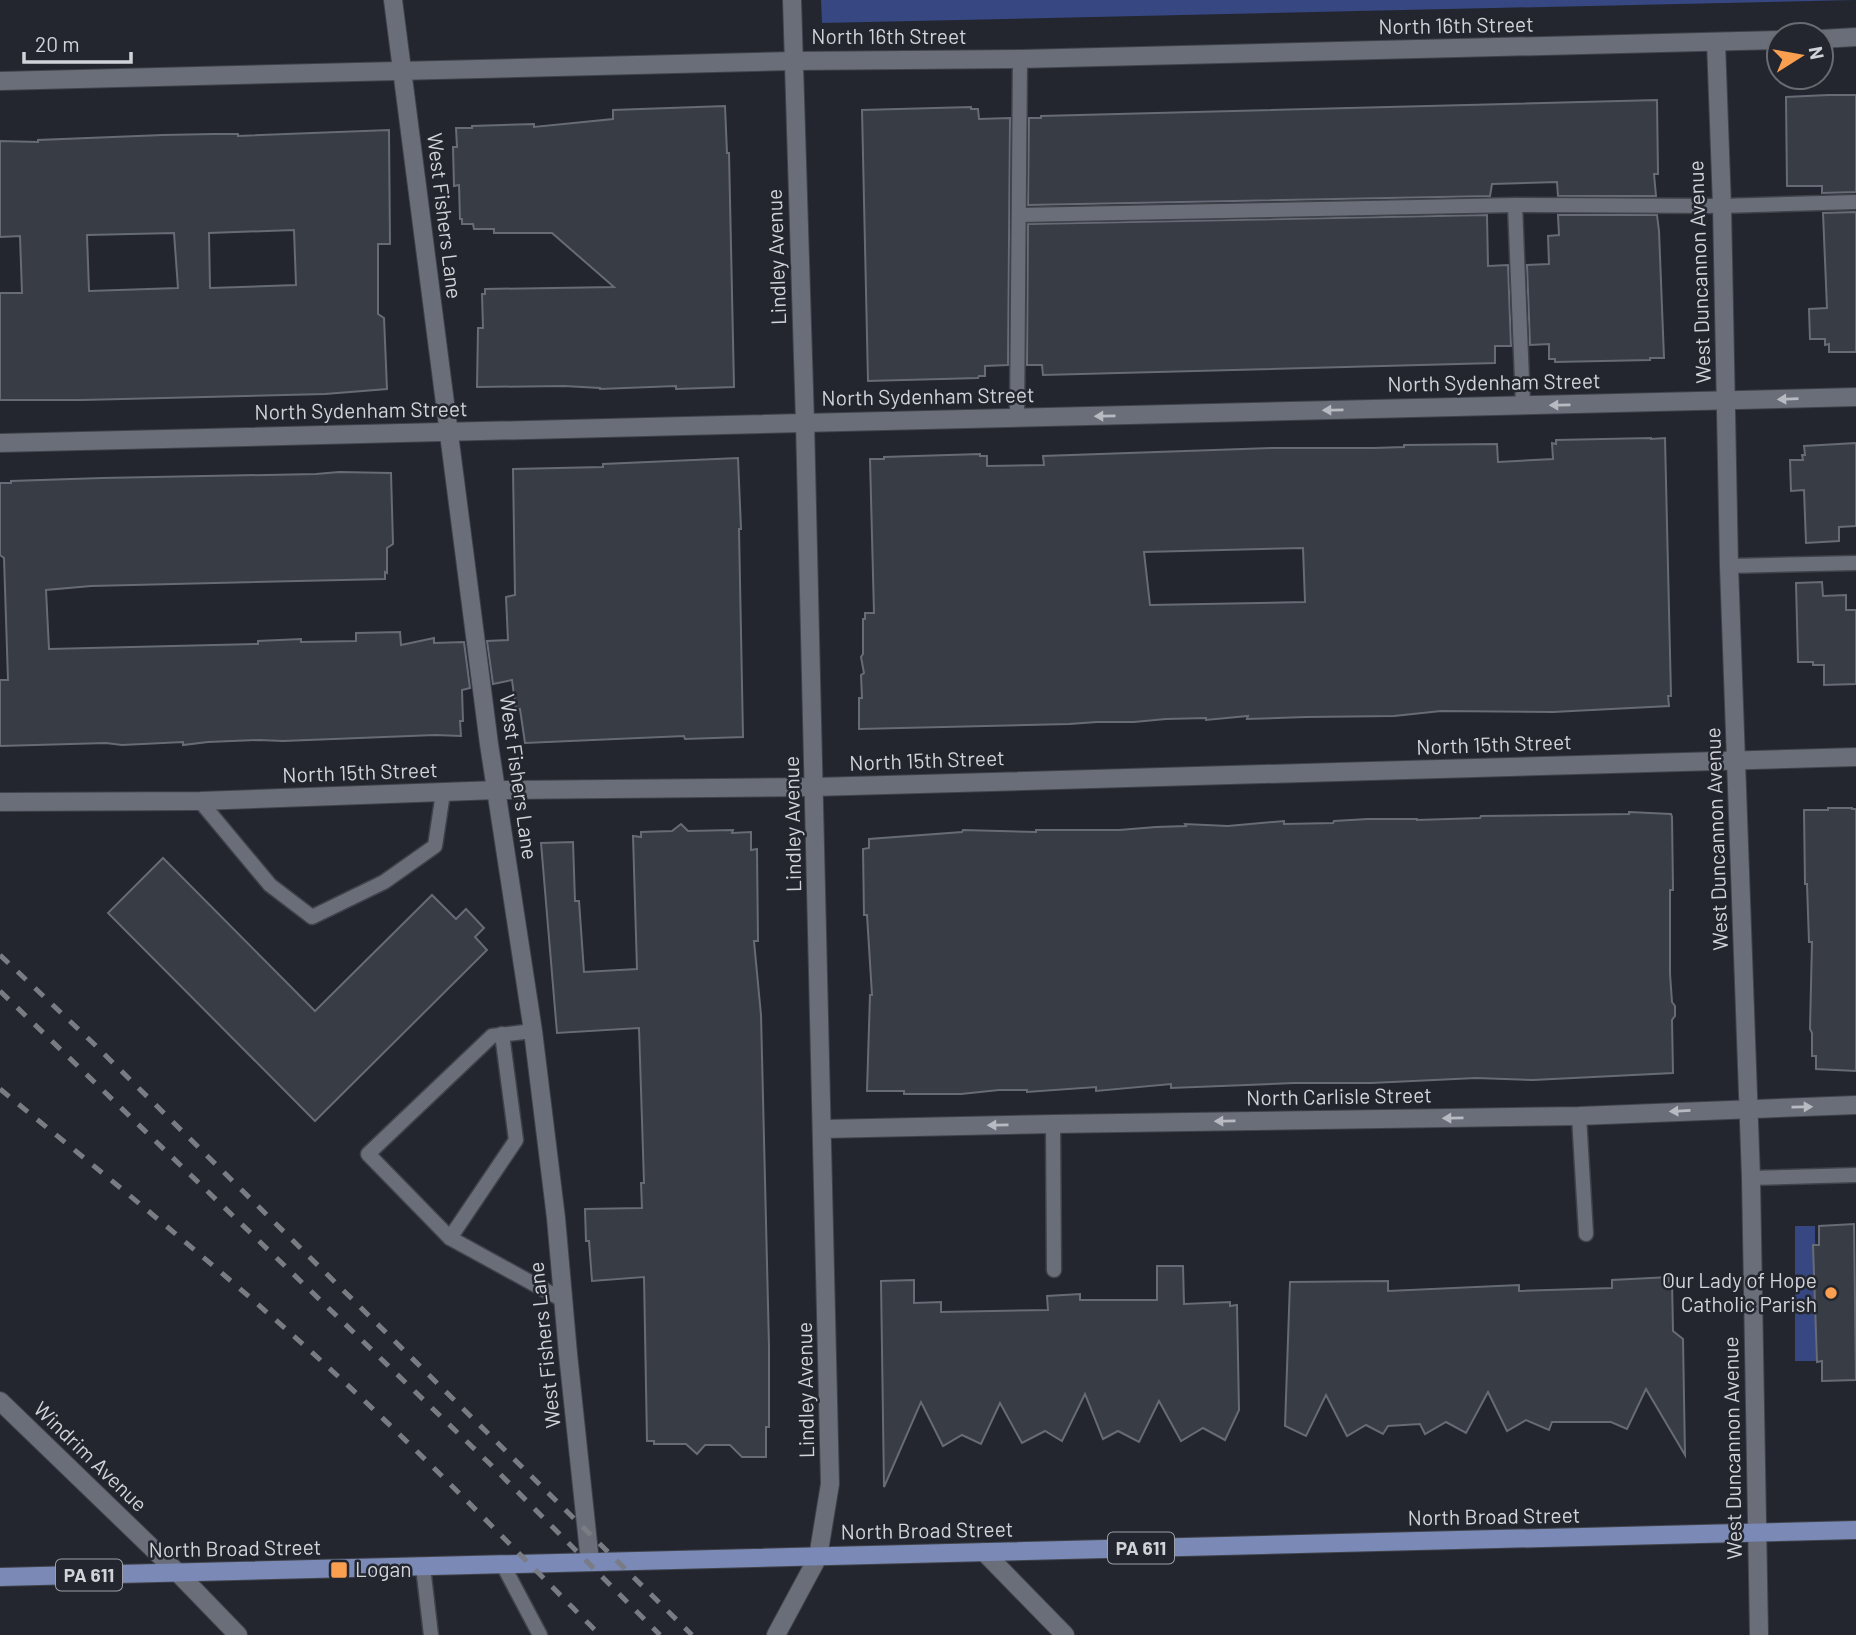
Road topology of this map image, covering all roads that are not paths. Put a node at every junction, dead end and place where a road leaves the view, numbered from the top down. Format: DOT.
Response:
graph roads {
  1 [pos="393,0"];
  2 [pos="792,0"];
  3 [pos="1856,37"];
  4 [pos="1835,38"];
  5 [pos="1765,40"];
  6 [pos="1716,42"];
  7 [pos="1020,59"];
  8 [pos="793,61"];
  9 [pos="402,70"];
  10 [pos="0,81"];
  11 [pos="1856,202"];
  12 [pos="1515,205"];
  13 [pos="1722,206"];
  14 [pos="1019,215"];
  15 [pos="1856,397"];
  16 [pos="1727,401"];
  17 [pos="1522,405"];
  18 [pos="1017,418"];
  19 [pos="806,422"];
  20 [pos="448,431"];
  21 [pos="0,443"];
  22 [pos="1856,563"];
  23 [pos="1729,566"];
  24 [pos="1856,758"];
  25 [pos="1737,760"];
  26 [pos="815,787"];
  27 [pos="497,790"];
  28 [pos="443,793"];
  29 [pos="0,802"];
  30 [pos="200,802"];
  31 [pos="533,1031"];
  32 [pos="502,1034"];
  33 [pos="1856,1105"];
  34 [pos="1748,1108"];
  35 [pos="1579,1116"];
  36 [pos="1053,1124"];
  37 [pos="822,1129"];
  38 [pos="1856,1175"];
  39 [pos="1751,1178"];
  40 [pos="1586,1234"];
  41 [pos="450,1238"];
  42 [pos="1054,1270"];
  43 [pos="563,1300"];
  44 [pos="0,1401"];
  45 [pos="1856,1530"];
  46 [pos="1757,1532"];
  47 [pos="985,1552"];
  48 [pos="818,1557"];
  49 [pos="590,1562"];
  50 [pos="503,1564"];
  51 [pos="423,1567"];
  52 [pos="178,1573"];
  53 [pos="0,1577"];
  54 [pos="237,1635"];
  55 [pos="431,1635"];
  56 [pos="540,1635"];
  57 [pos="776,1635"];
  58 [pos="1065,1635"];
  59 [pos="1759,1635"];
  1 -- 9 [label="street, West Fishers Lane"];
  2 -- 8 [label="street, Lindley Avenue"];
  3 -- 4 [label="street"];
  5 -- 6 [label="street, North 16th Street"];
  6 -- 7 [label="street, North 16th Street"];
  6 -- 13 [label="street, West Duncannon Avenue"];
  7 -- 8 [label="street, North 16th Street"];
  7 -- 14 [label="lane"];
  8 -- 9 [label="street, North 16th Street"];
  8 -- 19 [label="street, Lindley Avenue"];
  9 -- 10 [label="street, North 16th Street"];
  9 -- 20 [label="street, West Fishers Lane"];
  11 -- 13 [label="lane"];
  12 -- 13 [label="lane"];
  12 -- 14 [label="lane"];
  12 -- 17 [label="lane"];
  13 -- 16 [label="street, West Duncannon Avenue"];
  14 -- 18 [label="lane"];
  15 -- 16 [label="street, North Sydenham Street, one-way"];
  16 -- 17 [label="street, North Sydenham Street, one-way"];
  16 -- 23 [label="street, West Duncannon Avenue"];
  17 -- 18 [label="street, North Sydenham Street, one-way"];
  18 -- 19 [label="street, North Sydenham Street"];
  19 -- 20 [label="street, North Sydenham Street"];
  19 -- 26 [label="street, Lindley Avenue"];
  20 -- 21 [label="street, North Sydenham Street"];
  20 -- 27 [label="street, West Fishers Lane"];
  22 -- 23 [label="lane"];
  23 -- 25 [label="street, West Duncannon Avenue"];
  24 -- 25 [label="street, North 15th Street"];
  25 -- 26 [label="street, North 15th Street"];
  25 -- 34 [label="street, West Duncannon Avenue"];
  26 -- 27 [label="street, North 15th Street"];
  26 -- 37 [label="street, Lindley Avenue"];
  27 -- 28 [label="street, North 15th Street"];
  27 -- 31 [label="street, West Fishers Lane"];
  28 -- 30 [label="street, North 15th Street"];
  28 -- 30 [label="lane"];
  29 -- 30 [label="street, North 15th Street"];
  31 -- 32 [label="lane"];
  31 -- 43 [label="street, West Fishers Lane"];
  32 -- 41 [label="lane"];
  32 -- 41 [label="lane"];
  34 -- 33 [label="street, North Carlisle Street, one-way"];
  34 -- 35 [label="street, North Carlisle Street, one-way"];
  34 -- 39 [label="street, West Duncannon Avenue"];
  35 -- 36 [label="street, North Carlisle Street, one-way"];
  35 -- 40 [label="lane"];
  36 -- 37 [label="street, North Carlisle Street, one-way"];
  36 -- 42 [label="lane"];
  37 -- 48 [label="street, Lindley Avenue"];
  38 -- 39 [label="lane"];
  39 -- 46 [label="street, West Duncannon Avenue"];
  41 -- 43 [label="lane"];
  43 -- 49 [label="street, West Fishers Lane"];
  44 -- 52 [label="street, Windrim Avenue"];
  45 -- 46 [label="main road, North Broad Street / PA 611"];
  46 -- 47 [label="main road, North Broad Street / PA 611"];
  46 -- 59 [label="street, West Duncannon Avenue"];
  47 -- 48 [label="main road, North Broad Street / PA 611"];
  47 -- 58 [label="street"];
  48 -- 49 [label="main road, North Broad Street / PA 611"];
  48 -- 57 [label="street, Lindley Avenue"];
  49 -- 50 [label="main road, North Broad Street / PA 611"];
  50 -- 51 [label="main road, North Broad Street / PA 611"];
  50 -- 56 [label="lane"];
  51 -- 52 [label="main road, North Broad Street / PA 611"];
  51 -- 55 [label="lane"];
  52 -- 53 [label="main road, North Broad Street / PA 611"];
  52 -- 54 [label="street, Windrim Avenue"];
}
